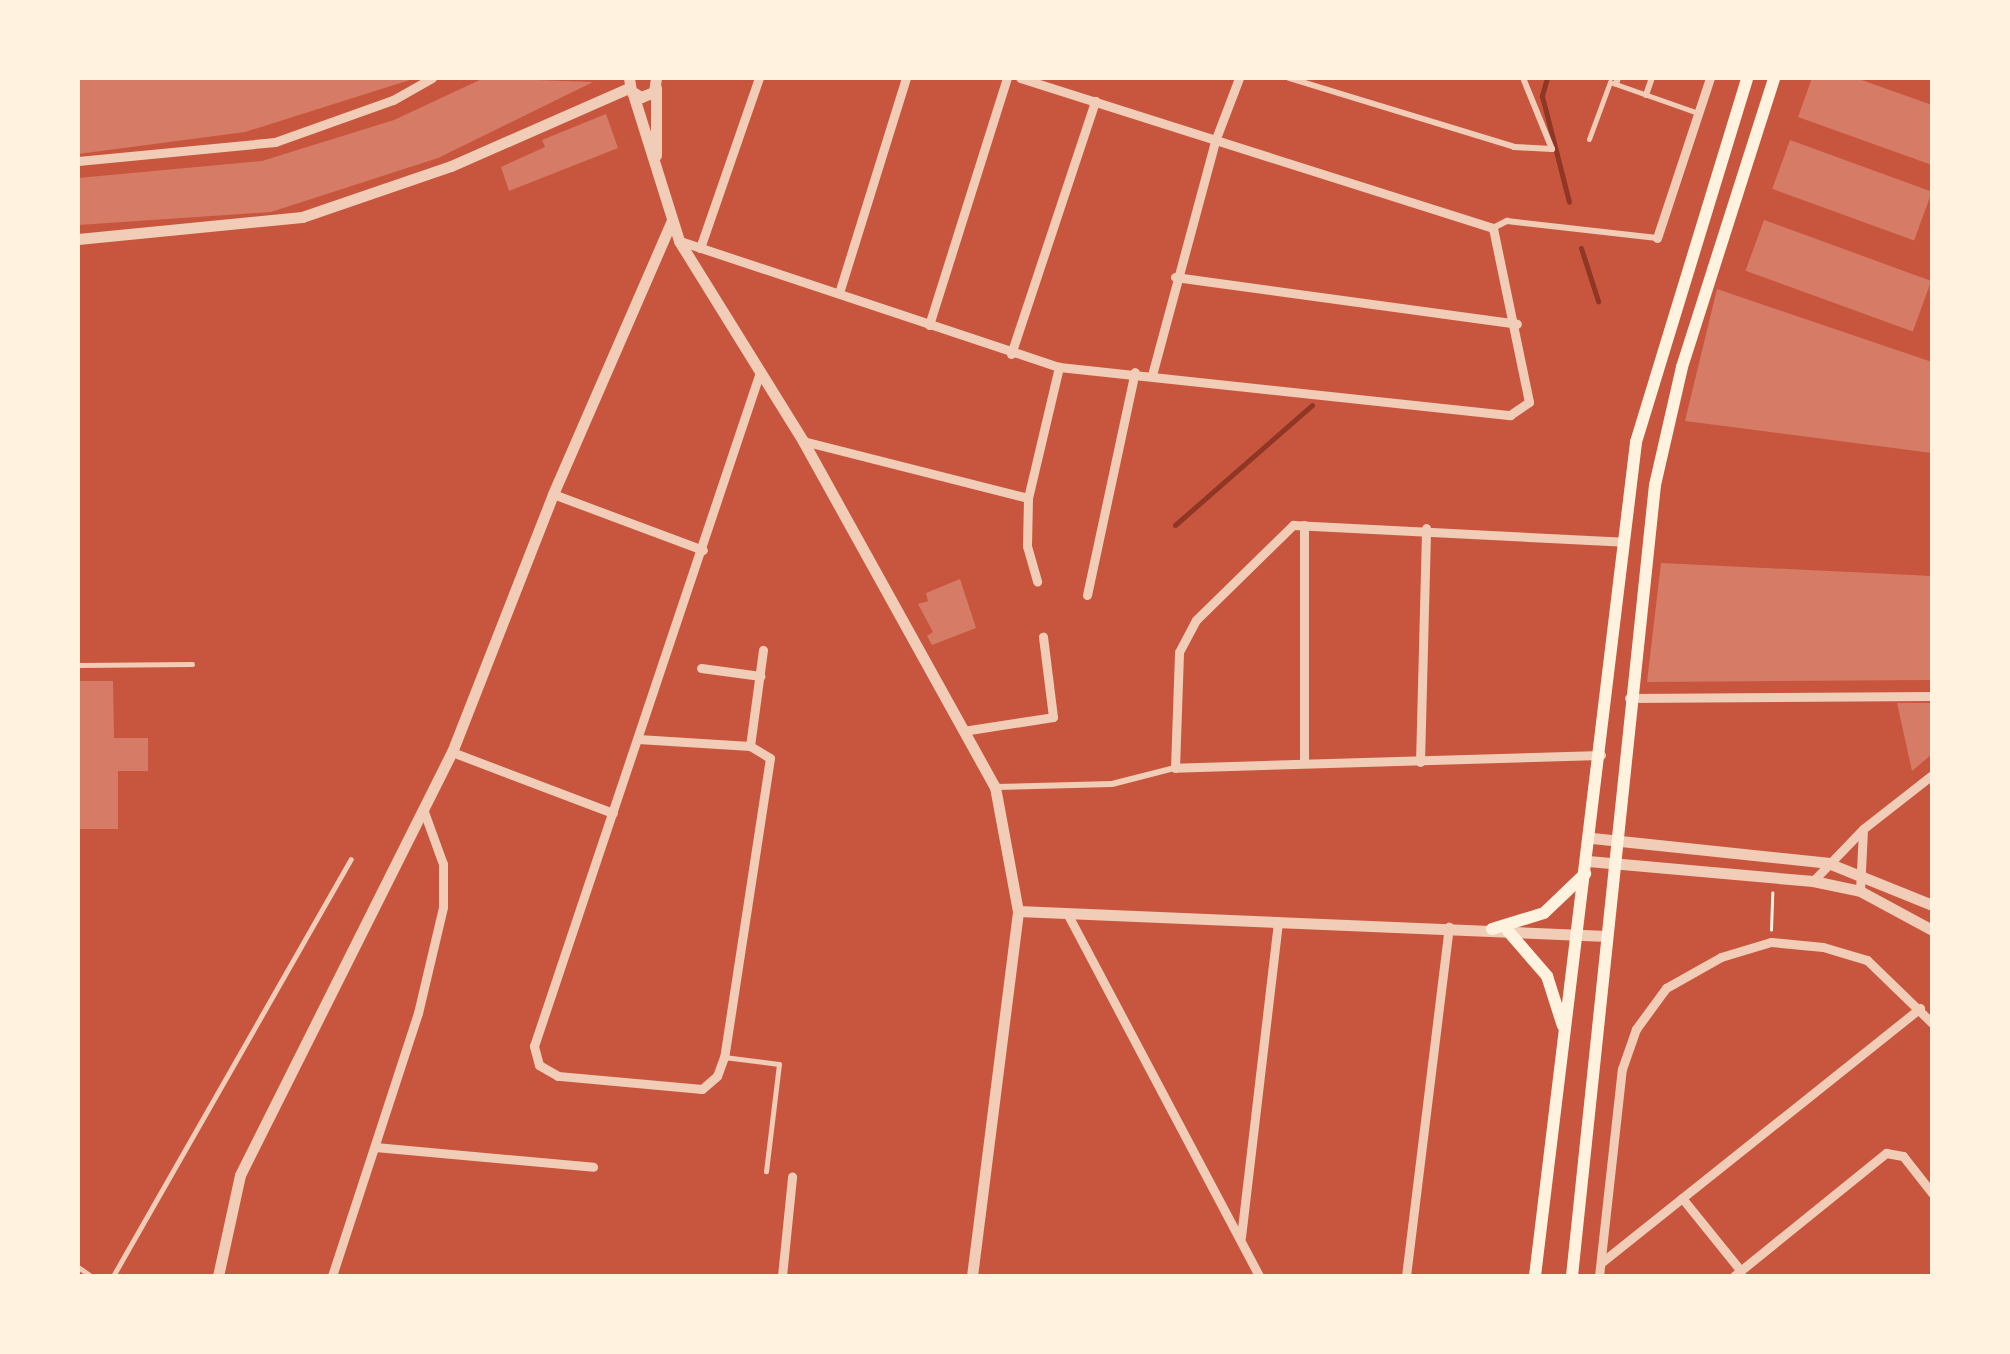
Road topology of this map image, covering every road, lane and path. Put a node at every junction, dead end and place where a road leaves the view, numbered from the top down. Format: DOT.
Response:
graph roads {
  1 [pos="432,78"];
  2 [pos="759,78"];
  3 [pos="906,78"];
  4 [pos="1007,78"];
  5 [pos="1020,78"];
  6 [pos="1240,78"];
  7 [pos="1289,78"];
  8 [pos="1523,78"];
  9 [pos="1652,78"];
  10 [pos="1710,78"];
  11 [pos="1747,78"];
  12 [pos="1774,78"];
  13 [pos="657,80"];
  14 [pos="1617,81"];
  15 [pos="630,86"];
  16 [pos="1646,95"];
  17 [pos="1095,101"];
  18 [pos="1698,113"];
  19 [pos="1589,139"];
  20 [pos="1214,140"];
  21 [pos="78,161"];
  22 [pos="656,169"];
  23 [pos="671,222"];
  24 [pos="1493,228"];
  25 [pos="1657,238"];
  26 [pos="78,239"];
  27 [pos="679,241"];
  28 [pos="700,248"];
  29 [pos="1175,277"];
  30 [pos="839,292"];
  31 [pos="1517,324"];
  32 [pos="929,325"];
  33 [pos="1011,354"];
  34 [pos="1059,367"];
  35 [pos="760,372"];
  36 [pos="1135,372"];
  37 [pos="1152,375"];
  38 [pos="803,442"];
  39 [pos="553,494"];
  40 [pos="1028,498"];
  41 [pos="1304,525"];
  42 [pos="1426,528"];
  43 [pos="1624,542"];
  44 [pos="702,550"];
  45 [pos="1037,582"];
  46 [pos="1086,595"];
  47 [pos="1043,637"];
  48 [pos="764,650"];
  49 [pos="192,664"];
  50 [pos="78,665"];
  51 [pos="700,668"];
  52 [pos="760,676"];
  53 [pos="1932,696"];
  54 [pos="1629,698"];
  55 [pos="963,730"];
  56 [pos="638,740"];
  57 [pos="750,746"];
  58 [pos="452,752"];
  59 [pos="1601,755"];
  60 [pos="1420,762"];
  61 [pos="1304,763"];
  62 [pos="1175,768"];
  63 [pos="1932,776"];
  64 [pos="994,787"];
  65 [pos="423,809"];
  66 [pos="614,813"];
  67 [pos="1863,829"];
  68 [pos="1592,838"];
  69 [pos="1616,842"];
  70 [pos="350,859"];
  71 [pos="1828,863"];
  72 [pos="1613,864"];
  73 [pos="1588,866"];
  74 [pos="1858,871"];
  75 [pos="1772,875"];
  76 [pos="1813,880"];
  77 [pos="1860,892"];
  78 [pos="1932,904"];
  79 [pos="1018,911"];
  80 [pos="1068,915"];
  81 [pos="1278,922"];
  82 [pos="1449,927"];
  83 [pos="1492,929"];
  84 [pos="1932,930"];
  85 [pos="1508,931"];
  86 [pos="1578,934"];
  87 [pos="1606,936"];
  88 [pos="1770,942"];
  89 [pos="1920,1008"];
  90 [pos="1932,1023"];
  91 [pos="1564,1029"];
  92 [pos="724,1057"];
  93 [pos="375,1146"];
  94 [pos="593,1167"];
  95 [pos="766,1171"];
  96 [pos="792,1177"];
  97 [pos="1932,1193"];
  98 [pos="1682,1198"];
  99 [pos="1241,1240"];
  100 [pos="1601,1263"];
  101 [pos="78,1267"];
  102 [pos="1738,1274"];
  103 [pos="92,1276"];
  104 [pos="113,1276"];
  105 [pos="218,1276"];
  106 [pos="332,1276"];
  107 [pos="782,1276"];
  108 [pos="972,1276"];
  109 [pos="1259,1276"];
  110 [pos="1406,1276"];
  111 [pos="1536,1276"];
  112 [pos="1572,1276"];
  113 [pos="1600,1276"];
  1 -- 21 [label="street"];
  2 -- 28 [label="street"];
  3 -- 30 [label="street"];
  4 -- 32 [label="street"];
  5 -- 17 [label="street"];
  6 -- 20 [label="street"];
  7 -- 8 [label="street"];
  9 -- 16 [label="street"];
  10 -- 18 [label="street"];
  11 -- 43 [label="main road"];
  12 -- 54 [label="main road"];
  13 -- 15 [label="street"];
  13 -- 22 [label="street"];
  14 -- 16 [label="lane"];
  14 -- 19 [label="lane"];
  15 -- 22 [label="street"];
  15 -- 26 [label="street"];
  16 -- 18 [label="lane"];
  17 -- 20 [label="street"];
  17 -- 33 [label="street"];
  18 -- 25 [label="street"];
  20 -- 24 [label="street"];
  20 -- 29 [label="street"];
  22 -- 23 [label="street"];
  23 -- 27 [label="street"];
  23 -- 39 [label="street"];
  24 -- 25 [label="street"];
  24 -- 31 [label="street"];
  27 -- 28 [label="street"];
  27 -- 35 [label="street"];
  28 -- 30 [label="street"];
  29 -- 31 [label="street"];
  29 -- 37 [label="street"];
  30 -- 32 [label="street"];
  31 -- 37 [label="street"];
  32 -- 33 [label="street"];
  33 -- 34 [label="street"];
  34 -- 36 [label="street"];
  34 -- 40 [label="street"];
  35 -- 38 [label="street"];
  35 -- 44 [label="street"];
  36 -- 37 [label="street"];
  36 -- 46 [label="street"];
  38 -- 40 [label="street"];
  38 -- 55 [label="street"];
  39 -- 44 [label="street"];
  39 -- 58 [label="street"];
  40 -- 45 [label="street"];
  41 -- 42 [label="street"];
  41 -- 61 [label="street"];
  41 -- 62 [label="street"];
  42 -- 43 [label="street"];
  42 -- 60 [label="street"];
  43 -- 59 [label="main road"];
  44 -- 56 [label="street"];
  47 -- 55 [label="street"];
  48 -- 52 [label="street"];
  49 -- 50 [label="lane"];
  51 -- 52 [label="street"];
  52 -- 57 [label="street"];
  53 -- 54 [label="street"];
  54 -- 69 [label="main road"];
  55 -- 64 [label="street"];
  56 -- 57 [label="street"];
  56 -- 66 [label="street"];
  57 -- 92 [label="street"];
  58 -- 65 [label="street"];
  58 -- 66 [label="street"];
  59 -- 60 [label="street"];
  59 -- 68 [label="main road"];
  60 -- 61 [label="street"];
  61 -- 62 [label="street"];
  62 -- 64 [label="street"];
  63 -- 67 [label="street"];
  64 -- 79 [label="street"];
  65 -- 93 [label="street"];
  65 -- 105 [label="street"];
  66 -- 92 [label="street"];
  67 -- 71 [label="street"];
  67 -- 74 [label="street"];
  68 -- 69 [label="street"];
  68 -- 73 [label="main road"];
  69 -- 71 [label="street"];
  69 -- 72 [label="main road"];
  70 -- 104 [label="lane"];
  71 -- 74 [label="street"];
  71 -- 76 [label="street"];
  72 -- 73 [label="street"];
  72 -- 75 [label="street"];
  72 -- 87 [label="main road"];
  73 -- 83 [label="main road"];
  73 -- 86 [label="main road"];
  74 -- 77 [label="street"];
  74 -- 78 [label="street"];
  75 -- 76 [label="street"];
  75 -- 88 [label="path"];
  76 -- 77 [label="street"];
  77 -- 84 [label="street"];
  79 -- 80 [label="street"];
  79 -- 108 [label="street"];
  80 -- 81 [label="street"];
  80 -- 99 [label="street"];
  81 -- 82 [label="street"];
  81 -- 99 [label="street"];
  82 -- 83 [label="street"];
  82 -- 110 [label="street"];
  83 -- 85 [label="street"];
  85 -- 86 [label="street"];
  85 -- 91 [label="main road"];
  86 -- 87 [label="street"];
  86 -- 91 [label="main road"];
  87 -- 112 [label="main road"];
  88 -- 89 [label="street"];
  88 -- 100 [label="street"];
  89 -- 90 [label="street"];
  89 -- 98 [label="street"];
  91 -- 111 [label="main road"];
  92 -- 95 [label="lane"];
  93 -- 94 [label="street"];
  93 -- 106 [label="street"];
  96 -- 107 [label="street"];
  97 -- 102 [label="street"];
  98 -- 100 [label="street"];
  98 -- 102 [label="street"];
  99 -- 109 [label="street"];
  100 -- 113 [label="street"];
  101 -- 103 [label="lane"];
}
